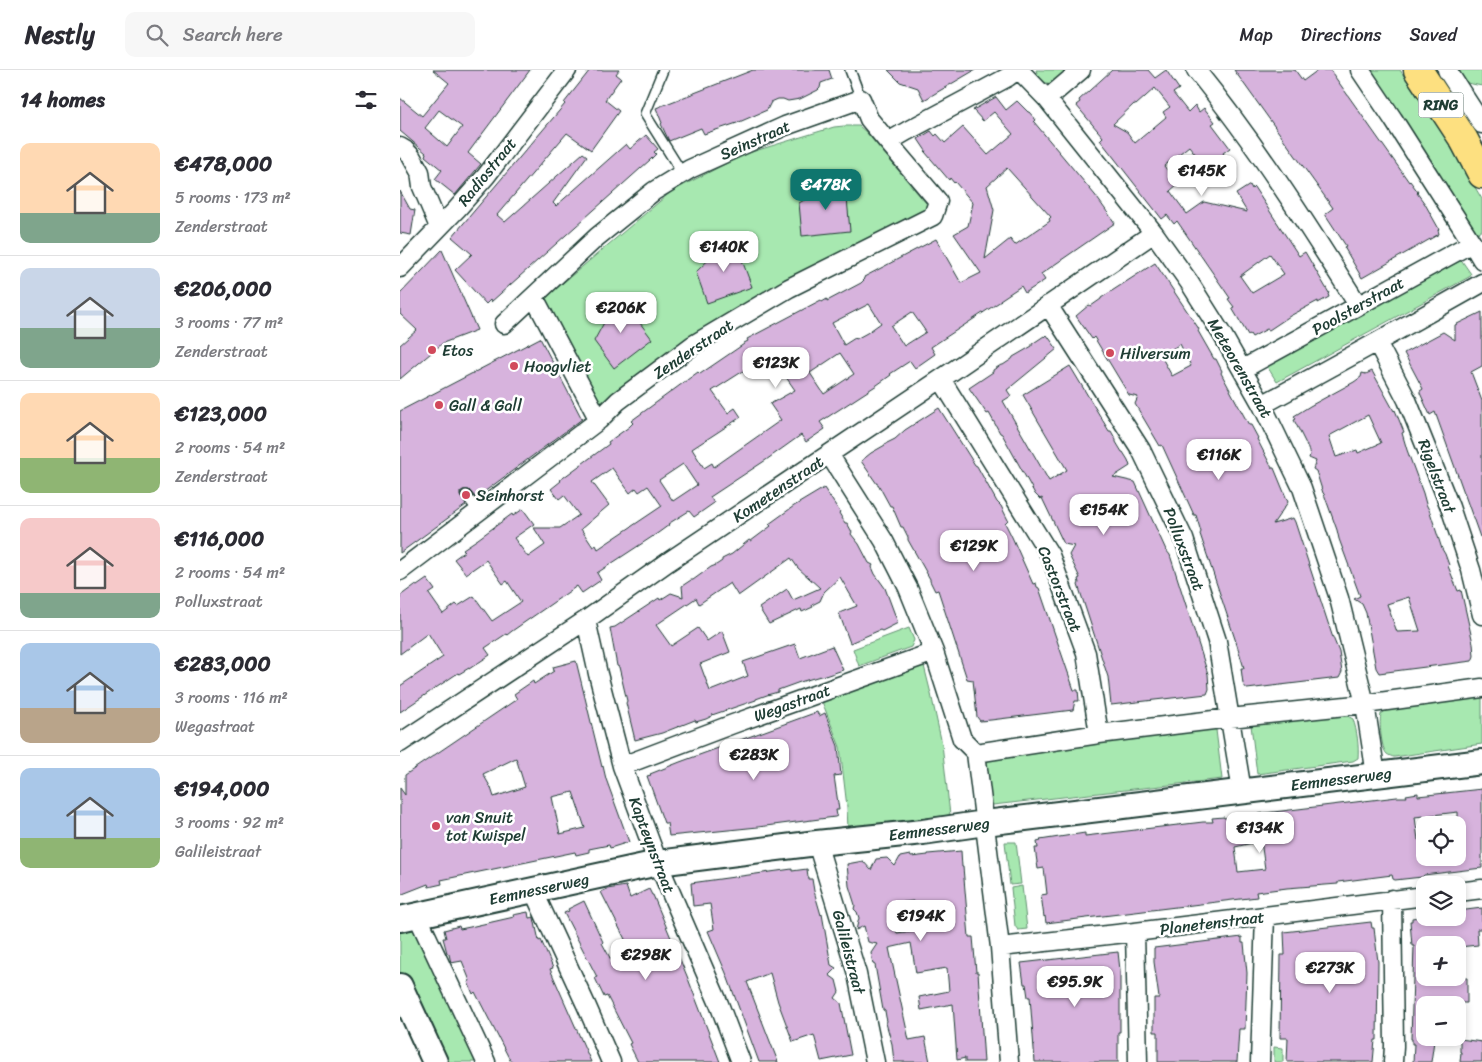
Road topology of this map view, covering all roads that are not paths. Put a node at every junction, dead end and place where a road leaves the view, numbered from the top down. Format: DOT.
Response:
graph roads {
  1 [pos="567,70"];
  2 [pos="663,70"];
  3 [pos="850,70"];
  4 [pos="1018,70"];
  5 [pos="1081,70"];
  6 [pos="1196,70"];
  7 [pos="1360,70"];
  8 [pos="1418,70"];
  9 [pos="1447,70"];
  10 [pos="861,99"];
  11 [pos="1047,100"];
  12 [pos="1476,105"];
  13 [pos="1473,132"];
  14 [pos="888,142"];
  15 [pos="400,147"];
  16 [pos="1482,162"];
  17 [pos="682,174"];
  18 [pos="1482,174"];
  19 [pos="440,227"];
  20 [pos="1154,233"];
  21 [pos="1472,243"];
  22 [pos="1482,260"];
  23 [pos="400,268"];
  24 [pos="1482,283"];
  25 [pos="534,297"];
  26 [pos="1048,305"];
  27 [pos="1358,305"];
  28 [pos="504,324"];
  29 [pos="1378,342"];
  30 [pos="1244,369"];
  31 [pos="941,379"];
  32 [pos="1262,405"];
  33 [pos="599,420"];
  34 [pos="830,454"];
  35 [pos="466,495"];
  36 [pos="478,511"];
  37 [pos="400,571"];
  38 [pos="1482,615"];
  39 [pos="586,620"];
  40 [pos="934,652"];
  41 [pos="1482,688"];
  42 [pos="1365,704"];
  43 [pos="1230,718"];
  44 [pos="1099,734"];
  45 [pos="400,742"];
  46 [pos="976,753"];
  47 [pos="1482,762"];
  48 [pos="622,766"];
  49 [pos="1376,775"];
  50 [pos="1242,791"];
  51 [pos="985,823"];
  52 [pos="817,843"];
  53 [pos="658,864"];
  54 [pos="1482,889"];
  55 [pos="533,890"];
  56 [pos="1466,891"];
  57 [pos="1416,897"];
  58 [pos="1392,900"];
  59 [pos="1265,916"];
  60 [pos="408,917"];
  61 [pos="1135,932"];
  62 [pos="1000,946"];
  63 [pos="400,986"];
  64 [pos="435,1062"];
  65 [pos="486,1062"];
  66 [pos="611,1062"];
  67 [pos="741,1062"];
  68 [pos="875,1062"];
  69 [pos="1009,1062"];
  70 [pos="1138,1062"];
  71 [pos="1260,1062"];
  72 [pos="1393,1062"];
  1 -- 19 [label="street, Radiostraat"];
  2 -- 17 [label="lane"];
  3 -- 10 [label="lane"];
  4 -- 11 [label="street, Meteorenstraat"];
  4 -- 14 [label="street"];
  5 -- 11 [label="street"];
  6 -- 27 [label="street"];
  7 -- 21 [label="street"];
  8 -- 13 [label="main road, RING"];
  9 -- 12 [label="street"];
  10 -- 14 [label="street"];
  10 -- 17 [label="street, Seinstraat"];
  11 -- 20 [label="street, Meteorenstraat"];
  12 -- 13 [label="street"];
  13 -- 16 [label="main road, RING"];
  13 -- 18 [label="main road, RING"];
  14 -- 33 [label="street, Zenderstraat"];
  15 -- 19 [label="street"];
  17 -- 25 [label="street, Seinstraat"];
  19 -- 23 [label="street, Radiostraat"];
  20 -- 26 [label="street, Kometenstraat"];
  20 -- 30 [label="street, Meteorenstraat"];
  21 -- 22 [label="street"];
  21 -- 27 [label="street, Poolsterstraat"];
  24 -- 29 [label="street"];
  25 -- 28 [label="street, Seinstraat"];
  25 -- 33 [label="street"];
  26 -- 31 [label="street, Kometenstraat"];
  26 -- 43 [label="street, Polluxstraat"];
  27 -- 30 [label="street, Poolsterstraat"];
  29 -- 32 [label="street"];
  29 -- 38 [label="street, Rigelstraat"];
  30 -- 32 [label="street, Meteorenstraat"];
  31 -- 34 [label="street, Kometenstraat"];
  31 -- 44 [label="street, Castorstraat"];
  32 -- 42 [label="street, Meteorenstraat"];
  33 -- 36 [label="street, Zenderstraat"];
  34 -- 39 [label="street, Kometenstraat"];
  34 -- 40 [label="street"];
  35 -- 36 [label="lane"];
  36 -- 37 [label="street, Zenderstraat"];
  39 -- 45 [label="street, Kometenstraat"];
  39 -- 48 [label="street, Kapteynstraat"];
  40 -- 46 [label="street"];
  40 -- 48 [label="street, Wegastraat"];
  41 -- 42 [label="street"];
  42 -- 43 [label="street"];
  42 -- 49 [label="street, Meteorenstraat"];
  43 -- 44 [label="street"];
  43 -- 50 [label="street, Polluxstraat"];
  44 -- 46 [label="street"];
  46 -- 51 [label="street"];
  47 -- 49 [label="street, Eemnesserweg"];
  48 -- 53 [label="street, Kapteynstraat"];
  49 -- 50 [label="street, Eemnesserweg"];
  50 -- 51 [label="street, Eemnesserweg"];
  51 -- 52 [label="street, Eemnesserweg"];
  51 -- 62 [label="street"];
  52 -- 53 [label="street, Eemnesserweg"];
  52 -- 68 [label="street, Galileistraat"];
  53 -- 55 [label="street, Eemnesserweg"];
  53 -- 67 [label="street, Kapteynstraat"];
  54 -- 56 [label="street"];
  55 -- 60 [label="street, Eemnesserweg"];
  55 -- 66 [label="street"];
  57 -- 58 [label="street, Planetenstraat"];
  58 -- 59 [label="street, Planetenstraat"];
  58 -- 72 [label="street"];
  59 -- 61 [label="street, Planetenstraat"];
  59 -- 71 [label="street"];
  60 -- 65 [label="street"];
  61 -- 62 [label="street, Planetenstraat"];
  61 -- 70 [label="street"];
  62 -- 69 [label="street"];
  63 -- 64 [label="street"];
}
